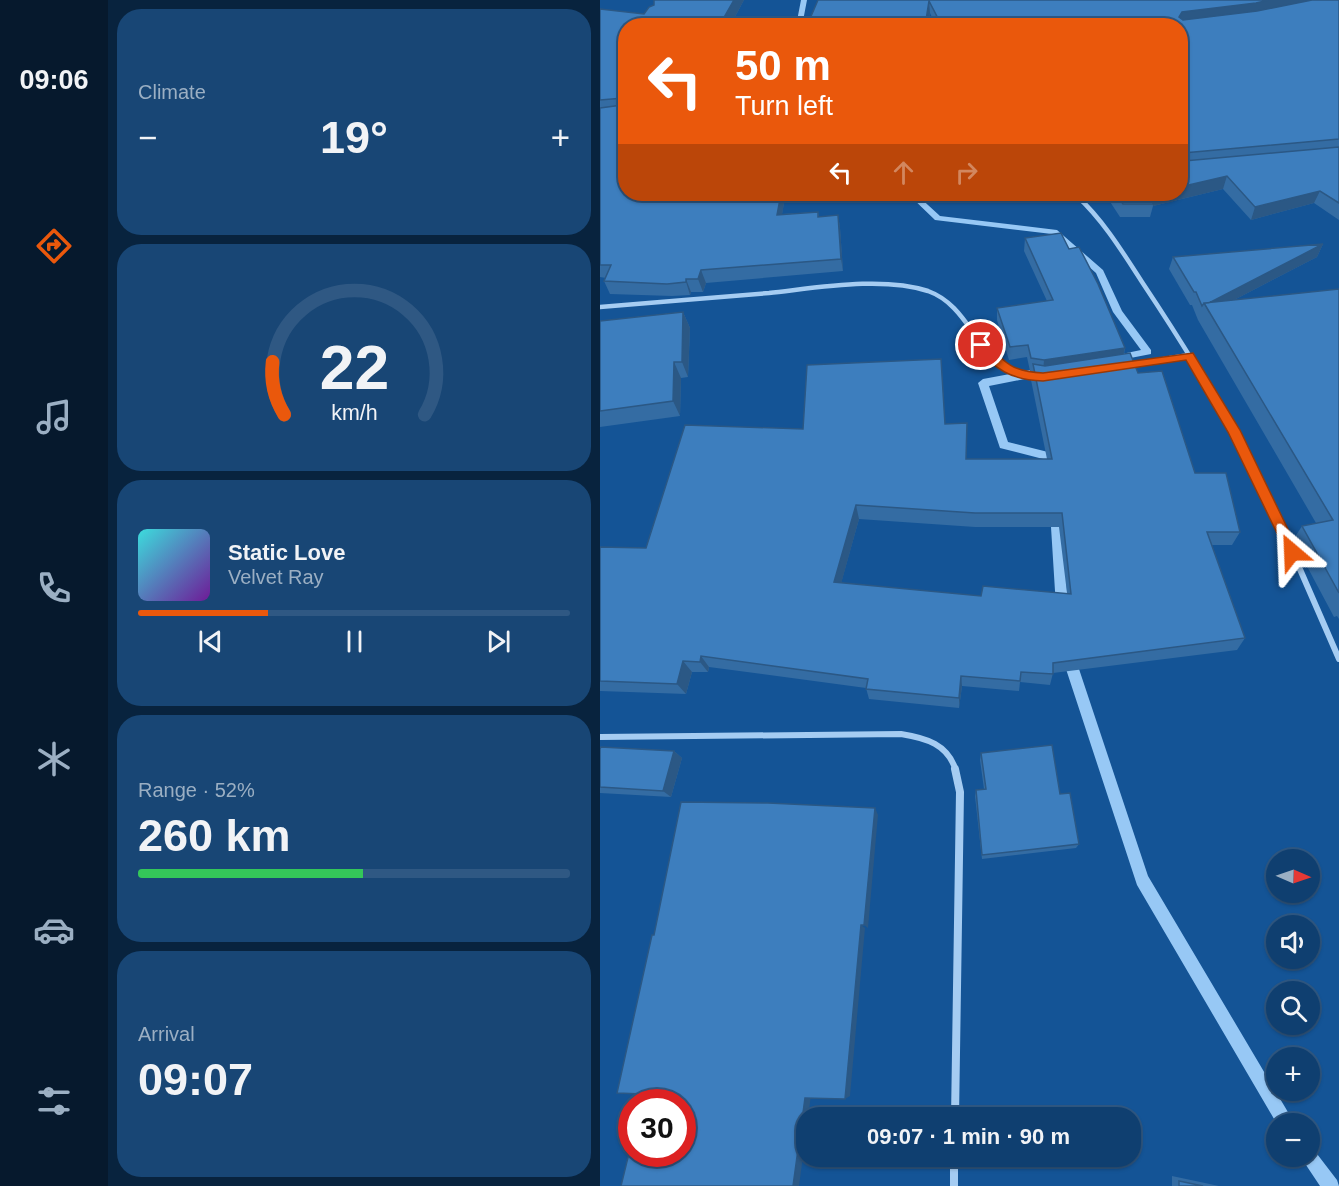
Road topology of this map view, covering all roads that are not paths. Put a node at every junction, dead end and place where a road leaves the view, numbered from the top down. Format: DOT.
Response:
graph roads {
  1 [pos="1084,201"];
  2 [pos="600,307"];
  3 [pos="1189,355"];
  4 [pos="1121,365"];
  5 [pos="1043,377"];
  6 [pos="1339,659"];
  7 [pos="600,737"];
  8 [pos="955,1107"];
  9 [pos="954,1167"];
  10 [pos="954,1186"];
  1 -- 3 [label="street"];
  2 -- 5 [label="street"];
  3 -- 4 [label="street"];
  3 -- 6 [label="street"];
  7 -- 8 [label="street"];
  9 -- 10 [label="street"];
}
